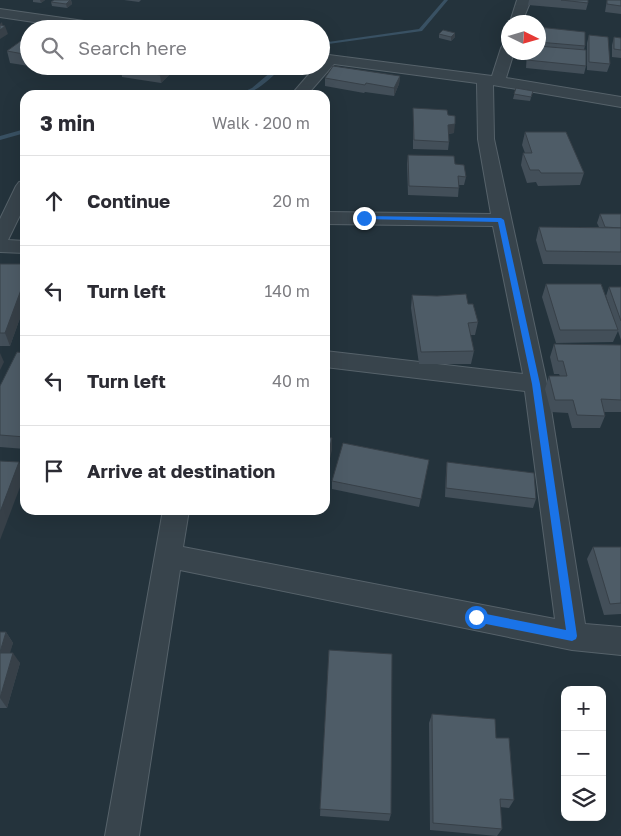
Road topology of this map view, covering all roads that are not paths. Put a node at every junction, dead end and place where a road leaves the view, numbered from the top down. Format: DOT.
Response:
graph roads {
  1 [pos="524,0"];
  2 [pos="0,13"];
  3 [pos="519,15"];
  4 [pos="49,20"];
  5 [pos="330,60"];
  6 [pos="502,60"];
  7 [pos="314,75"];
  8 [pos="491,80"];
  9 [pos="303,90"];
  10 [pos="621,102"];
  11 [pos="20,196"];
  12 [pos="330,218"];
  13 [pos="501,220"];
  14 [pos="0,238"];
  15 [pos="0,246"];
  16 [pos="20,248"];
  17 [pos="330,360"];
  18 [pos="536,384"];
  19 [pos="175,515"];
  20 [pos="168,556"];
  21 [pos="572,636"];
  22 [pos="621,641"];
  23 [pos="122,836"];
  1 -- 3 [label="street"];
  2 -- 4 [label="street"];
  5 -- 8 [label="street"];
  6 -- 8 [label="street"];
  7 -- 9 [label="street"];
  8 -- 10 [label="street"];
  8 -- 13 [label="street"];
  11 -- 14 [label="street"];
  12 -- 13 [label="street"];
  13 -- 18 [label="street"];
  15 -- 16 [label="street"];
  17 -- 18 [label="street"];
  18 -- 21 [label="street"];
  19 -- 20 [label="street"];
  20 -- 21 [label="street"];
  20 -- 23 [label="street"];
  21 -- 22 [label="street"];
}
